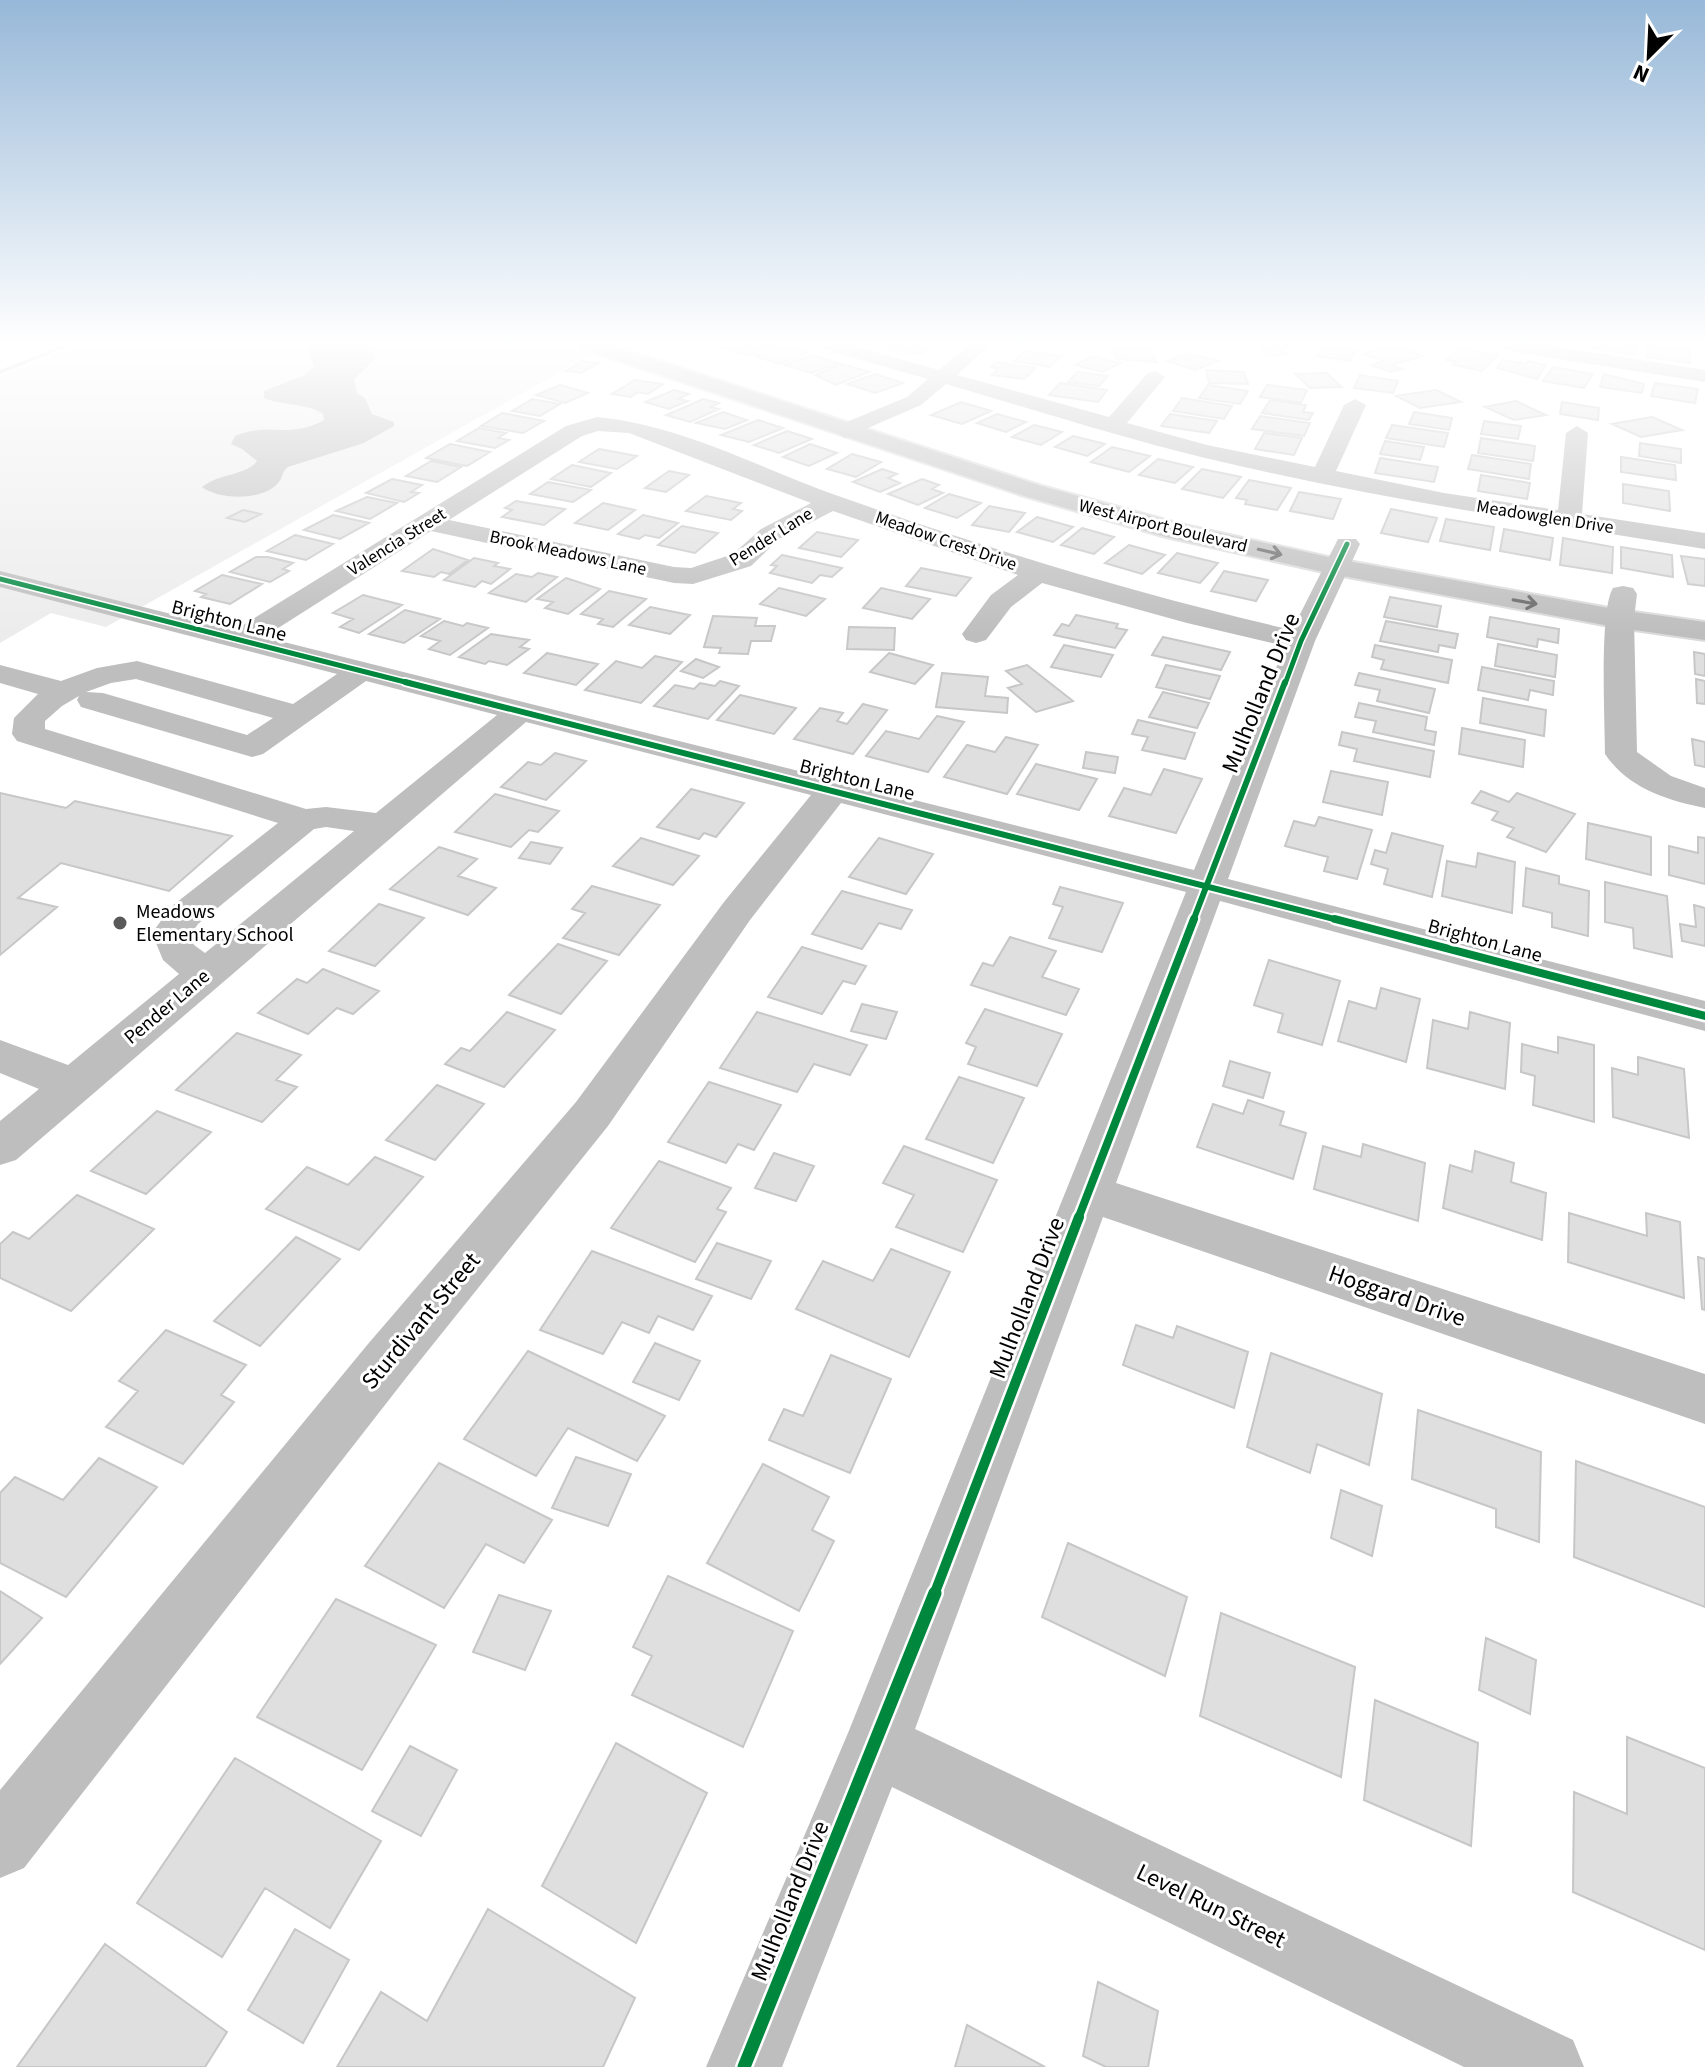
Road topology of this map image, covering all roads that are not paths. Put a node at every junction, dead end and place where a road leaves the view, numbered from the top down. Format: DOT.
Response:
graph roads {
  1 [pos="557,441"];
  2 [pos="670,441"];
  3 [pos="878,441"];
  4 [pos="955,441"];
  5 [pos="1167,441"];
  6 [pos="1338,441"];
  7 [pos="1576,441"];
  8 [pos="976,448"];
  9 [pos="1061,474"];
  10 [pos="1322,477"];
  11 [pos="1033,491"];
  12 [pos="831,502"];
  13 [pos="1569,521"];
  14 [pos="427,523"];
  15 [pos="1705,541"];
  16 [pos="1334,550"];
  17 [pos="710,572"];
  18 [pos="1038,573"];
  19 [pos="0,579"];
  20 [pos="1705,606"];
  21 [pos="1621,607"];
  22 [pos="1705,631"];
  23 [pos="976,634"];
  24 [pos="239,640"];
  25 [pos="1301,641"];
  26 [pos="361,671"];
  27 [pos="0,674"];
  28 [pos="77,696"];
  29 [pos="519,712"];
  30 [pos="298,715"];
  31 [pos="833,790"];
  32 [pos="1705,798"];
  33 [pos="304,820"];
  34 [pos="384,825"];
  35 [pos="1206,885"];
  36 [pos="205,975"];
  37 [pos="1705,1016"];
  38 [pos="0,1056"];
  39 [pos="74,1085"];
  40 [pos="0,1147"];
  41 [pos="1089,1193"];
  42 [pos="1705,1399"];
  43 [pos="876,1745"];
  44 [pos="0,1844"];
  45 [pos="744,2067"];
  46 [pos="1546,2067"];
  1 -- 14 [label="street, Valencia Street"];
  2 -- 12 [label="street, Meadow Crest Drive"];
  3 -- 11 [label="main road, West Airport Boulevard"];
  4 -- 8 [label="main road, West Airport Boulevard"];
  5 -- 10 [label="street, Meadowglen Drive"];
  6 -- 10 [label="street"];
  7 -- 13 [label="street"];
  9 -- 11 [label="main road"];
  10 -- 13 [label="street, Meadowglen Drive"];
  11 -- 16 [label="main road, West Airport Boulevard, one-way"];
  12 -- 17 [label="street, Pender Lane"];
  12 -- 18 [label="street, Meadow Crest Drive"];
  13 -- 15 [label="street, Meadowglen Drive"];
  14 -- 17 [label="street, Brook Meadows Lane"];
  14 -- 24 [label="street, Valencia Street"];
  16 -- 21 [label="main road, West Airport Boulevard"];
  16 -- 25 [label="street, Mulholland Drive"];
  18 -- 23 [label="street"];
  18 -- 25 [label="street, Meadow Crest Drive"];
  19 -- 24 [label="street, Brighton Lane"];
  20 -- 21 [label="main road, West Airport Boulevard"];
  21 -- 22 [label="main road, West Airport Boulevard"];
  21 -- 32 [label="street"];
  24 -- 26 [label="street, Brighton Lane"];
  25 -- 35 [label="street, Mulholland Drive"];
  26 -- 29 [label="street, Brighton Lane"];
  26 -- 30 [label="street"];
  27 -- 28 [label="street"];
  28 -- 30 [label="street"];
  28 -- 30 [label="street"];
  28 -- 33 [label="street"];
  29 -- 31 [label="street, Brighton Lane"];
  29 -- 34 [label="street, Pender Lane"];
  31 -- 35 [label="street, Brighton Lane"];
  31 -- 44 [label="street, Sturdivant Street"];
  33 -- 34 [label="street"];
  33 -- 36 [label="street"];
  34 -- 36 [label="street, Pender Lane"];
  35 -- 37 [label="street, Brighton Lane"];
  35 -- 41 [label="street, Mulholland Drive"];
  36 -- 39 [label="street, Pender Lane"];
  38 -- 39 [label="street"];
  39 -- 40 [label="street, Pender Lane"];
  41 -- 42 [label="street, Hoggard Drive"];
  41 -- 43 [label="street, Mulholland Drive"];
  43 -- 45 [label="street, Mulholland Drive"];
  43 -- 46 [label="street, Level Run Street"];
}
